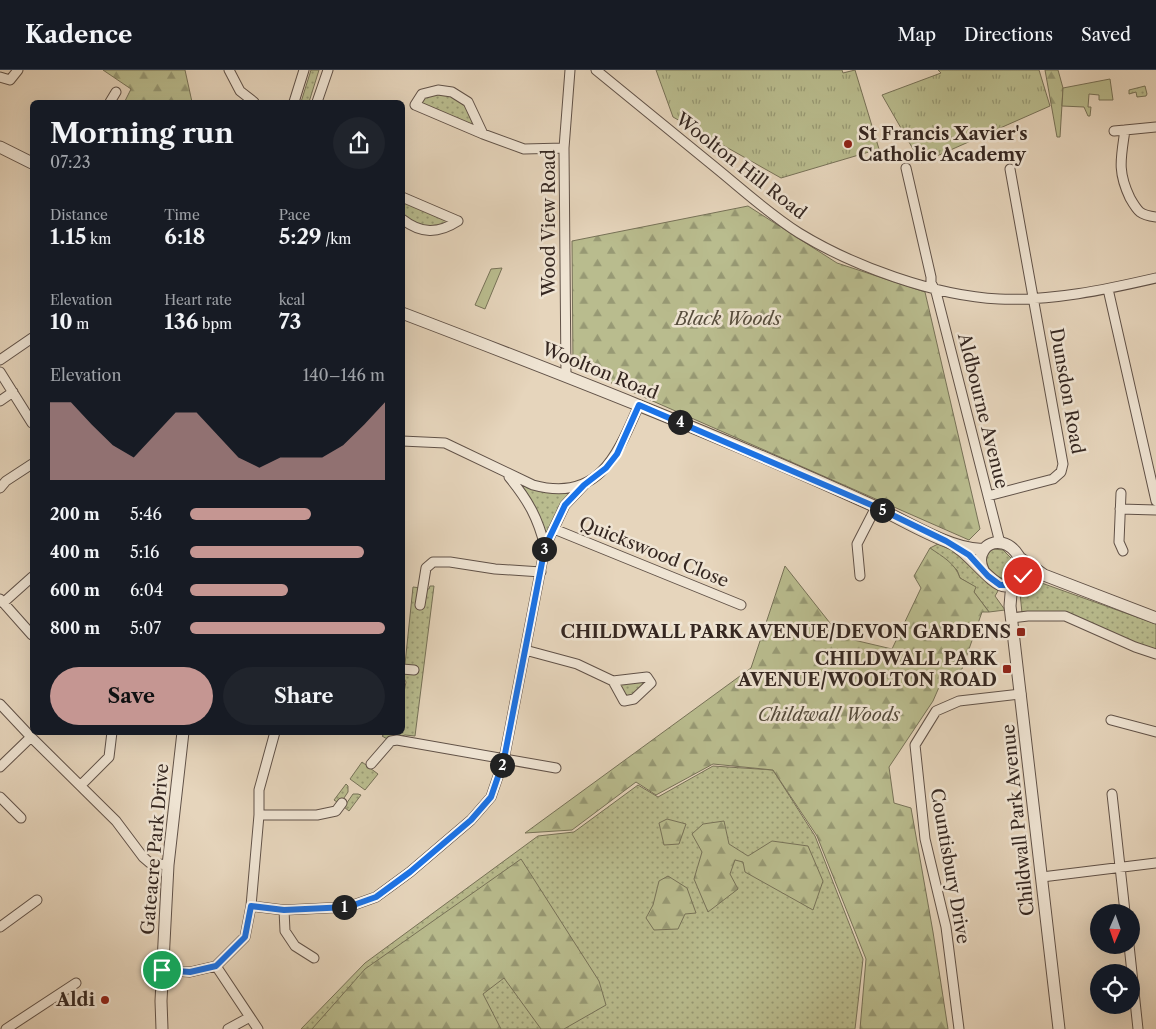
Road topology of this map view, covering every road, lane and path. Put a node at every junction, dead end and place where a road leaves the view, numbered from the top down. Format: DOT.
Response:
graph roads {
  1 [pos="18,70"];
  2 [pos="229,70"];
  3 [pos="304,70"];
  4 [pos="328,70"];
  5 [pos="570,70"];
  6 [pos="596,70"];
  7 [pos="0,77"];
  8 [pos="116,92"];
  9 [pos="111,100"];
  10 [pos="251,100"];
  11 [pos="295,100"];
  12 [pos="318,100"];
  13 [pos="1156,126"];
  14 [pos="1125,130"];
  15 [pos="1114,131"];
  16 [pos="483,134"];
  17 [pos="0,147"];
  18 [pos="564,148"];
  19 [pos="30,162"];
  20 [pos="906,168"];
  21 [pos="1010,169"];
  22 [pos="405,197"];
  23 [pos="1156,217"];
  24 [pos="405,221"];
  25 [pos="1156,278"];
  26 [pos="935,288"];
  27 [pos="1108,289"];
  28 [pos="1034,298"];
  29 [pos="405,314"];
  30 [pos="30,339"];
  31 [pos="0,360"];
  32 [pos="0,372"];
  33 [pos="566,376"];
  34 [pos="12,392"];
  35 [pos="0,401"];
  36 [pos="639,405"];
  37 [pos="30,420"];
  38 [pos="405,441"];
  39 [pos="30,465"];
  40 [pos="507,474"];
  41 [pos="584,485"];
  42 [pos="0,488"];
  43 [pos="1120,493"];
  44 [pos="988,496"];
  45 [pos="1156,501"];
  46 [pos="876,507"];
  47 [pos="1120,509"];
  48 [pos="1156,510"];
  49 [pos="554,529"];
  50 [pos="946,541"];
  51 [pos="1000,543"];
  52 [pos="545,547"];
  53 [pos="984,549"];
  54 [pos="1123,551"];
  55 [pos="1020,558"];
  56 [pos="983,570"];
  57 [pos="541,572"];
  58 [pos="1044,575"];
  59 [pos="860,576"];
  60 [pos="30,579"];
  61 [pos="1018,581"];
  62 [pos="995,582"];
  63 [pos="2,601"];
  64 [pos="420,605"];
  65 [pos="741,605"];
  66 [pos="1011,612"];
  67 [pos="1156,618"];
  68 [pos="30,633"];
  69 [pos="525,650"];
  70 [pos="1156,654"];
  71 [pos="405,669"];
  72 [pos="414,670"];
  73 [pos="613,681"];
  74 [pos="1021,694"];
  75 [pos="0,704"];
  76 [pos="1111,720"];
  77 [pos="1156,732"];
  78 [pos="112,735"];
  79 [pos="183,735"];
  80 [pos="274,735"];
  81 [pos="31,737"];
  82 [pos="504,759"];
  83 [pos="371,764"];
  84 [pos="0,767"];
  85 [pos="556,768"];
  86 [pos="81,785"];
  87 [pos="1112,794"];
  88 [pos="0,797"];
  89 [pos="342,803"];
  90 [pos="259,815"];
  91 [pos="21,818"];
  92 [pos="1156,863"];
  93 [pos="168,865"];
  94 [pos="1120,867"];
  95 [pos="1042,877"];
  96 [pos="37,900"];
  97 [pos="1125,904"];
  98 [pos="251,906"];
  99 [pos="284,910"];
  100 [pos="0,928"];
  101 [pos="1130,954"];
  102 [pos="314,958"];
  103 [pos="216,966"];
  104 [pos="162,970"];
  105 [pos="76,983"];
  106 [pos="250,1017"];
  107 [pos="6,1029"];
  108 [pos="162,1029"];
  109 [pos="228,1029"];
  110 [pos="258,1029"];
  111 [pos="959,1029"];
  112 [pos="1059,1029"];
  113 [pos="1138,1029"];
  1 -- 7 [label="street"];
  2 -- 10 [label="street"];
  3 -- 11 [label="street"];
  4 -- 12 [label="street"];
  5 -- 18 [label="street, Wood View Road"];
  6 -- 26 [label="street, Woolton Hill Road"];
  8 -- 9 [label="street"];
  13 -- 14 [label="street"];
  14 -- 15 [label="street"];
  14 -- 23 [label="street"];
  16 -- 16 [label="street"];
  16 -- 18 [label="street"];
  17 -- 19 [label="street"];
  18 -- 33 [label="street, Wood View Road"];
  20 -- 26 [label="street, Aldbourne Avenue"];
  21 -- 28 [label="street"];
  22 -- 24 [label="street"];
  25 -- 27 [label="street, Woolton Hill Road"];
  26 -- 28 [label="street, Woolton Hill Road"];
  26 -- 44 [label="street, Aldbourne Avenue"];
  27 -- 28 [label="street, Woolton Hill Road"];
  27 -- 45 [label="street"];
  28 -- 44 [label="street, Dunsdon Road"];
  29 -- 33 [label="street, Woolton Road"];
  30 -- 31 [label="street"];
  32 -- 34 [label="street"];
  33 -- 36 [label="street, Woolton Road"];
  34 -- 35 [label="street"];
  34 -- 37 [label="street"];
  36 -- 41 [label="street"];
  36 -- 46 [label="street, Woolton Road"];
  38 -- 40 [label="street"];
  39 -- 42 [label="street"];
  40 -- 41 [label="street"];
  40 -- 52 [label="street"];
  41 -- 49 [label="street"];
  43 -- 47 [label="street"];
  44 -- 51 [label="street, Aldbourne Avenue"];
  46 -- 50 [label="street, Woolton Road"];
  46 -- 59 [label="street"];
  47 -- 48 [label="street"];
  47 -- 54 [label="street"];
  49 -- 52 [label="street"];
  49 -- 65 [label="street, Quickswood Close"];
  50 -- 53 [label="street, Woolton Road"];
  50 -- 56 [label="street, Woolton Road"];
  51 -- 53 [label="street"];
  51 -- 55 [label="street"];
  52 -- 57 [label="street"];
  53 -- 56 [label="street"];
  55 -- 58 [label="street"];
  55 -- 61 [label="street"];
  56 -- 62 [label="street"];
  57 -- 64 [label="street"];
  57 -- 69 [label="street"];
  58 -- 61 [label="street"];
  58 -- 67 [label="street"];
  60 -- 63 [label="street"];
  61 -- 62 [label="street"];
  61 -- 66 [label="street, Childwall Park Avenue"];
  62 -- 66 [label="street, Childwall Park Avenue"];
  63 -- 68 [label="street"];
  66 -- 70 [label="street"];
  66 -- 74 [label="street, Childwall Park Avenue"];
  69 -- 73 [label="street"];
  69 -- 82 [label="street"];
  71 -- 72 [label="street"];
  74 -- 95 [label="street, Childwall Park Avenue"];
  74 -- 111 [label="street, Countisbury Drive"];
  75 -- 81 [label="street"];
  76 -- 77 [label="street"];
  78 -- 86 [label="street"];
  79 -- 93 [label="street, Gateacre Park Drive"];
  80 -- 90 [label="street"];
  81 -- 84 [label="street"];
  81 -- 86 [label="street"];
  82 -- 83 [label="street"];
  82 -- 85 [label="street"];
  82 -- 99 [label="street"];
  86 -- 93 [label="street"];
  87 -- 94 [label="street"];
  88 -- 91 [label="street"];
  89 -- 90 [label="street"];
  90 -- 98 [label="street"];
  92 -- 94 [label="street"];
  93 -- 104 [label="street, Gateacre Park Drive"];
  94 -- 95 [label="street"];
  94 -- 97 [label="street"];
  95 -- 112 [label="street, Childwall Park Avenue"];
  96 -- 100 [label="street"];
  98 -- 99 [label="street"];
  98 -- 103 [label="street"];
  99 -- 102 [label="street"];
  101 -- 113 [label="street"];
  103 -- 104 [label="street"];
  103 -- 106 [label="street"];
  104 -- 108 [label="street, Gateacre Park Drive"];
  105 -- 107 [label="street"];
  106 -- 109 [label="street"];
  106 -- 110 [label="street"];
}
